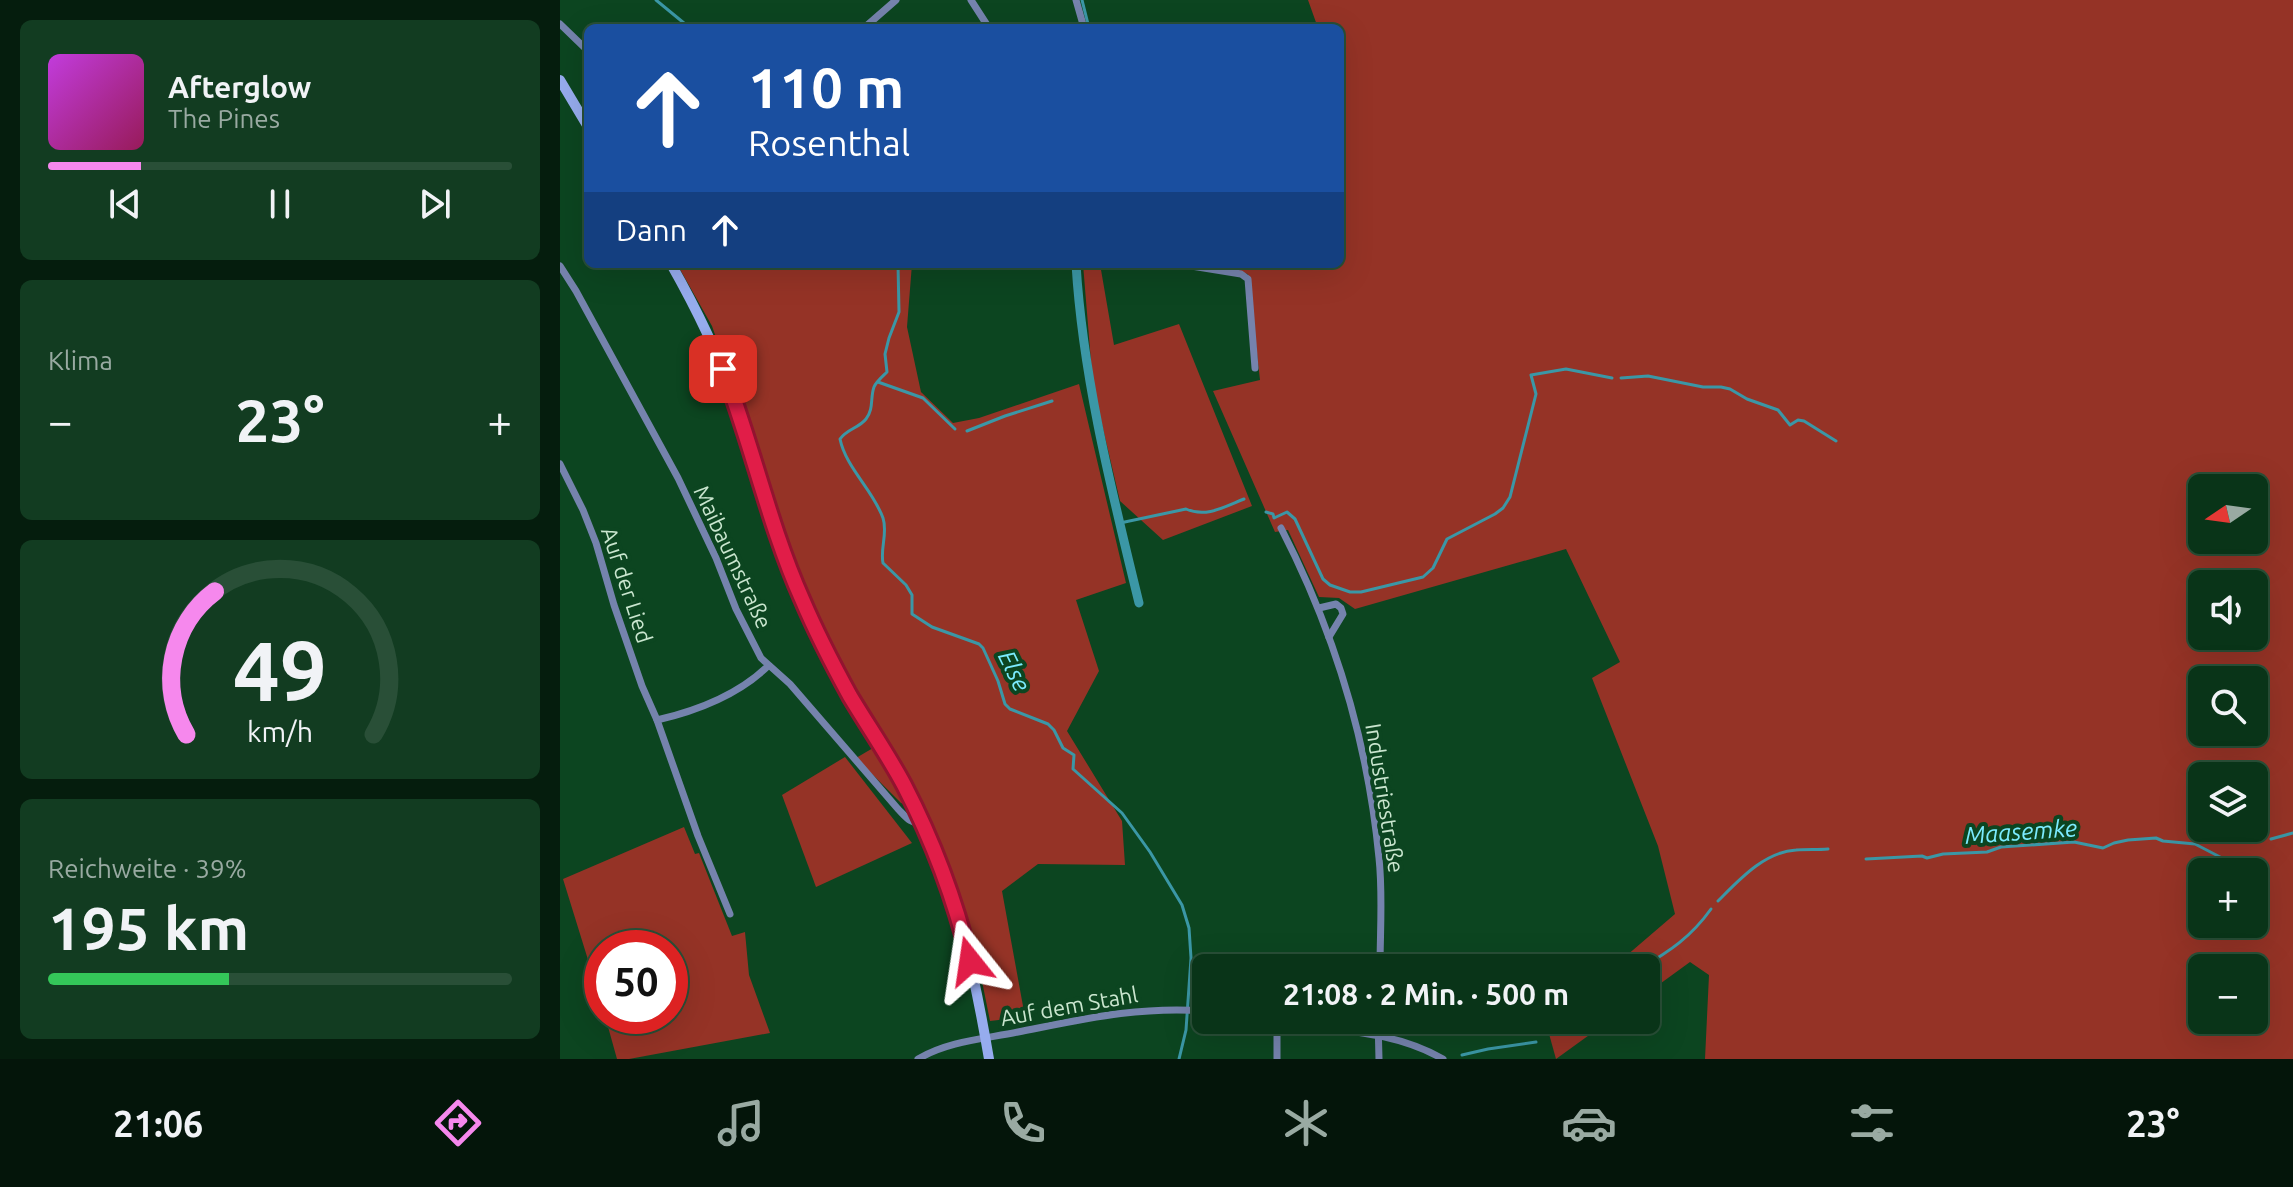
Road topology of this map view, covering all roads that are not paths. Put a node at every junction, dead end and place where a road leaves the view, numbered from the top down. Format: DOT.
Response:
graph roads {
  1 [pos="896,0"];
  2 [pos="971,0"];
  3 [pos="1076,0"];
  4 [pos="560,24"];
  5 [pos="869,24"];
  6 [pos="986,24"];
  7 [pos="1083,24"];
  8 [pos="584,47"];
  9 [pos="560,80"];
  10 [pos="584,120"];
  11 [pos="560,266"];
  12 [pos="673,268"];
  13 [pos="1204,268"];
  14 [pos="1255,368"];
  15 [pos="560,464"];
  16 [pos="1281,528"];
  17 [pos="1319,608"];
  18 [pos="1329,637"];
  19 [pos="768,666"];
  20 [pos="657,720"];
  21 [pos="922,822"];
  22 [pos="730,914"];
  23 [pos="1380,954"];
  24 [pos="1192,1010"];
  25 [pos="1277,1034"];
  26 [pos="1370,1034"];
  27 [pos="1378,1035"];
  28 [pos="986,1038"];
  29 [pos="918,1059"];
  30 [pos="989,1059"];
  31 [pos="1277,1059"];
  32 [pos="1379,1059"];
  33 [pos="1443,1059"];
  1 -- 5 [label="street"];
  2 -- 6 [label="street"];
  3 -- 7 [label="street"];
  4 -- 8 [label="street"];
  9 -- 10 [label="main road"];
  11 -- 19 [label="street, Maibaumstraße"];
  12 -- 21 [label="main road"];
  13 -- 14 [label="street"];
  15 -- 20 [label="street, Auf der Lied"];
  16 -- 17 [label="street, Industriestraße"];
  17 -- 18 [label="street, Industriestraße"];
  17 -- 18 [label="street, Industriestraße"];
  18 -- 23 [label="street, Industriestraße"];
  19 -- 20 [label="street"];
  19 -- 21 [label="street, Maibaumstraße"];
  20 -- 22 [label="street, Auf der Lied"];
  21 -- 28 [label="main road"];
  24 -- 28 [label="street, Auf dem Stahl"];
  25 -- 31 [label="street"];
  26 -- 27 [label="street"];
  27 -- 32 [label="street"];
  27 -- 33 [label="street"];
  28 -- 29 [label="street, Auf dem Stahl"];
  28 -- 30 [label="main road"];
}
